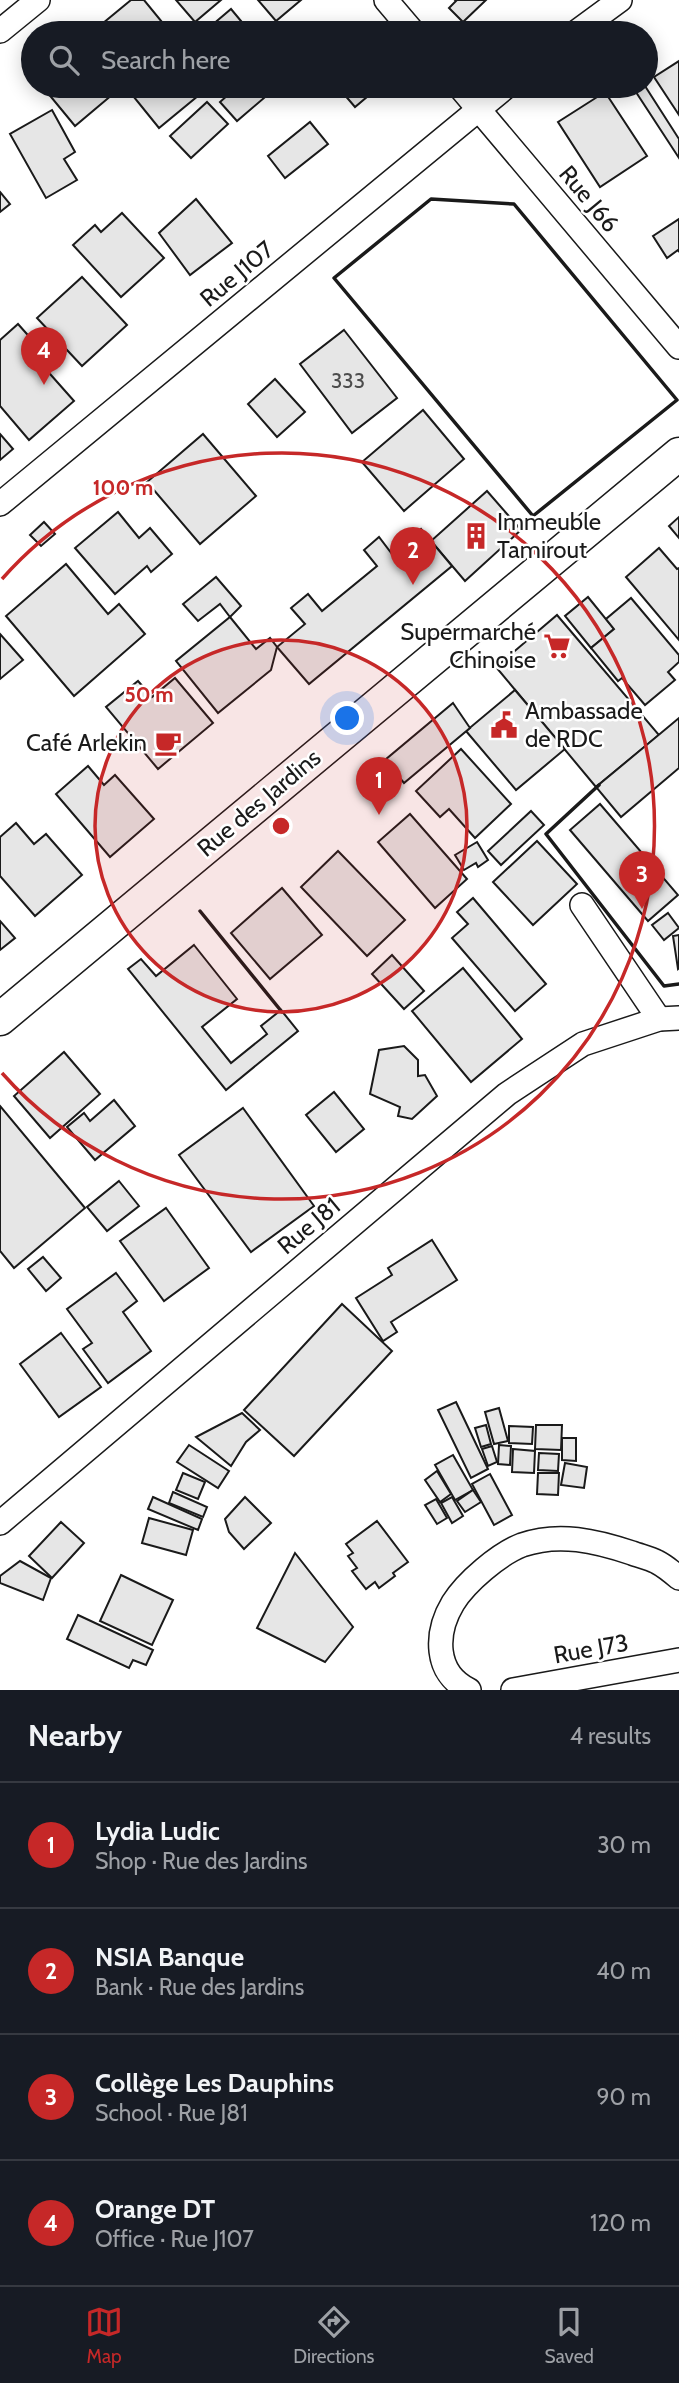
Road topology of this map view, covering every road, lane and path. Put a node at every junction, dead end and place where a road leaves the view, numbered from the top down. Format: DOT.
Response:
graph roads {
  1 [pos="37,0"];
  2 [pos="386,0"];
  3 [pos="620,0"];
  4 [pos="404,21"];
  5 [pos="591,21"];
  6 [pos="0,31"];
  7 [pos="469,98"];
  8 [pos="492,98"];
  9 [pos="478,108"];
  10 [pos="679,347"];
  11 [pos="679,454"];
  12 [pos="0,505"];
  13 [pos="582,905"];
  14 [pos="0,1019"];
  15 [pos="669,1019"];
  16 [pos="0,1523"];
  17 [pos="679,1578"];
  18 [pos="679,1660"];
  19 [pos="469,1690"];
  20 [pos="513,1690"];
  1 -- 6 [label="street"];
  2 -- 4 [label="street"];
  3 -- 5 [label="street"];
  7 -- 9 [label="street, Rue J66"];
  8 -- 9 [label="street, Rue J107"];
  9 -- 10 [label="street, Rue J66"];
  9 -- 12 [label="street, Rue J107"];
  11 -- 14 [label="main road, Rue des Jardins"];
  13 -- 15 [label="street"];
  15 -- 16 [label="street, Rue J81"];
  17 -- 19 [label="street"];
  18 -- 20 [label="street, Rue J73"];
}
